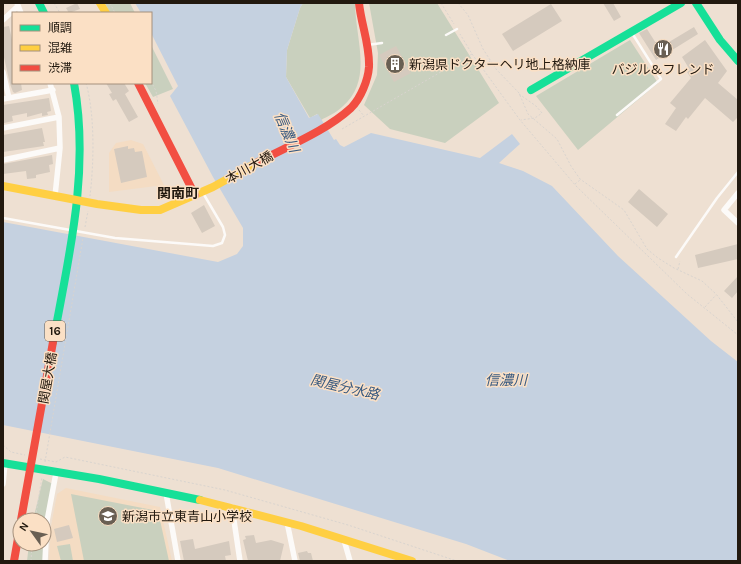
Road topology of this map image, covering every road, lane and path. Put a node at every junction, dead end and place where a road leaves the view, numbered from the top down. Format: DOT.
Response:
graph roads {
  1 [pos="39,3"];
  2 [pos="54,3"];
  3 [pos="100,3"];
  4 [pos="110,3"];
  5 [pos="359,3"];
  6 [pos="441,3"];
  7 [pos="458,3"];
  8 [pos="681,3"];
  9 [pos="696,3"];
  10 [pos="18,5"];
  11 [pos="44,12"];
  12 [pos="59,12"];
  13 [pos="105,12"];
  14 [pos="114,12"];
  15 [pos="3,20"];
  16 [pos="456,29"];
  17 [pos="632,32"];
  18 [pos="446,35"];
  19 [pos="382,43"];
  20 [pos="367,45"];
  21 [pos="472,54"];
  22 [pos="490,61"];
  23 [pos="738,61"];
  24 [pos="481,67"];
  25 [pos="3,72"];
  26 [pos="152,83"];
  27 [pos="50,84"];
  28 [pos="74,84"];
  29 [pos="86,84"];
  30 [pos="139,84"];
  31 [pos="53,90"];
  32 [pos="531,90"];
  33 [pos="519,94"];
  34 [pos="6,98"];
  35 [pos="159,109"];
  36 [pos="617,115"];
  37 [pos="60,117"];
  38 [pos="535,118"];
  39 [pos="520,120"];
  40 [pos="3,128"];
  41 [pos="342,129"];
  42 [pos="60,148"];
  43 [pos="3,160"];
  44 [pos="738,172"];
  45 [pos="580,179"];
  46 [pos="575,184"];
  47 [pos="3,186"];
  48 [pos="199,193"];
  49 [pos="738,193"];
  50 [pos="55,196"];
  51 [pos="89,202"];
  52 [pos="88,210"];
  53 [pos="3,218"];
  54 [pos="738,223"];
  55 [pos="676,257"];
  56 [pos="678,270"];
  57 [pos="716,294"];
  58 [pos="704,308"];
  59 [pos="738,322"];
  60 [pos="738,336"];
  61 [pos="3,445"];
  62 [pos="26,456"];
  63 [pos="34,457"];
  64 [pos="4,463"];
  65 [pos="44,466"];
  66 [pos="43,473"];
  67 [pos="56,473"];
  68 [pos="3,484"];
  69 [pos="166,493"];
  70 [pos="232,507"];
  71 [pos="22,512"];
  72 [pos="36,512"];
  73 [pos="287,522"];
  74 [pos="344,540"];
  75 [pos="402,559"];
  76 [pos="45,561"];
  77 [pos="178,561"];
  78 [pos="240,561"];
  79 [pos="295,561"];
  80 [pos="350,561"];
  81 [pos="412,561"];
  82 [pos="457,561"];
  1 -- 11 [label="street"];
  2 -- 12 [label="path"];
  3 -- 13 [label="street"];
  4 -- 14 [label="path"];
  5 -- 20 [label="street, 本川大橋"];
  6 -- 16 [label="path"];
  7 -- 22 [label="path"];
  8 -- 17 [label="street"];
  9 -- 23 [label="street"];
  10 -- 15 [label="street"];
  16 -- 18 [label="lane"];
  16 -- 21 [label="path"];
  17 -- 32 [label="street"];
  17 -- 36 [label="lane"];
  19 -- 20 [label="lane"];
  20 -- 48 [label="street, 本川大橋"];
  21 -- 24 [label="path"];
  21 -- 41 [label="path"];
  22 -- 24 [label="path"];
  22 -- 33 [label="path"];
  24 -- 39 [label="path"];
  25 -- 34 [label="street"];
  26 -- 35 [label="path"];
  27 -- 31 [label="street"];
  28 -- 71 [label="street, 関屋大橋 / 16"];
  29 -- 51 [label="path"];
  30 -- 48 [label="street"];
  31 -- 34 [label="street"];
  31 -- 37 [label="street"];
  33 -- 38 [label="path"];
  33 -- 38 [label="path"];
  37 -- 40 [label="street"];
  37 -- 42 [label="street"];
  38 -- 39 [label="path"];
  38 -- 45 [label="path"];
  39 -- 46 [label="path"];
  42 -- 43 [label="street"];
  42 -- 50 [label="street"];
  44 -- 55 [label="lane"];
  45 -- 46 [label="path"];
  45 -- 56 [label="path"];
  46 -- 58 [label="path"];
  47 -- 50 [label="street, 本川大橋"];
  48 -- 50 [label="street, 本川大橋"];
  48 -- 53 [label="lane"];
  49 -- 54 [label="street"];
  52 -- 65 [label="path"];
  55 -- 56 [label="path"];
  56 -- 57 [label="path"];
  57 -- 58 [label="path"];
  57 -- 59 [label="path"];
  58 -- 60 [label="path"];
  61 -- 62 [label="path"];
  63 -- 82 [label="path"];
  64 -- 67 [label="street"];
  64 -- 68 [label="street"];
  66 -- 72 [label="path"];
  67 -- 69 [label="street"];
  67 -- 76 [label="street"];
  69 -- 70 [label="street"];
  69 -- 77 [label="street"];
  70 -- 73 [label="street"];
  70 -- 78 [label="street"];
  73 -- 74 [label="street"];
  73 -- 79 [label="street"];
  74 -- 75 [label="street"];
  74 -- 80 [label="street"];
  75 -- 81 [label="street"];
}
